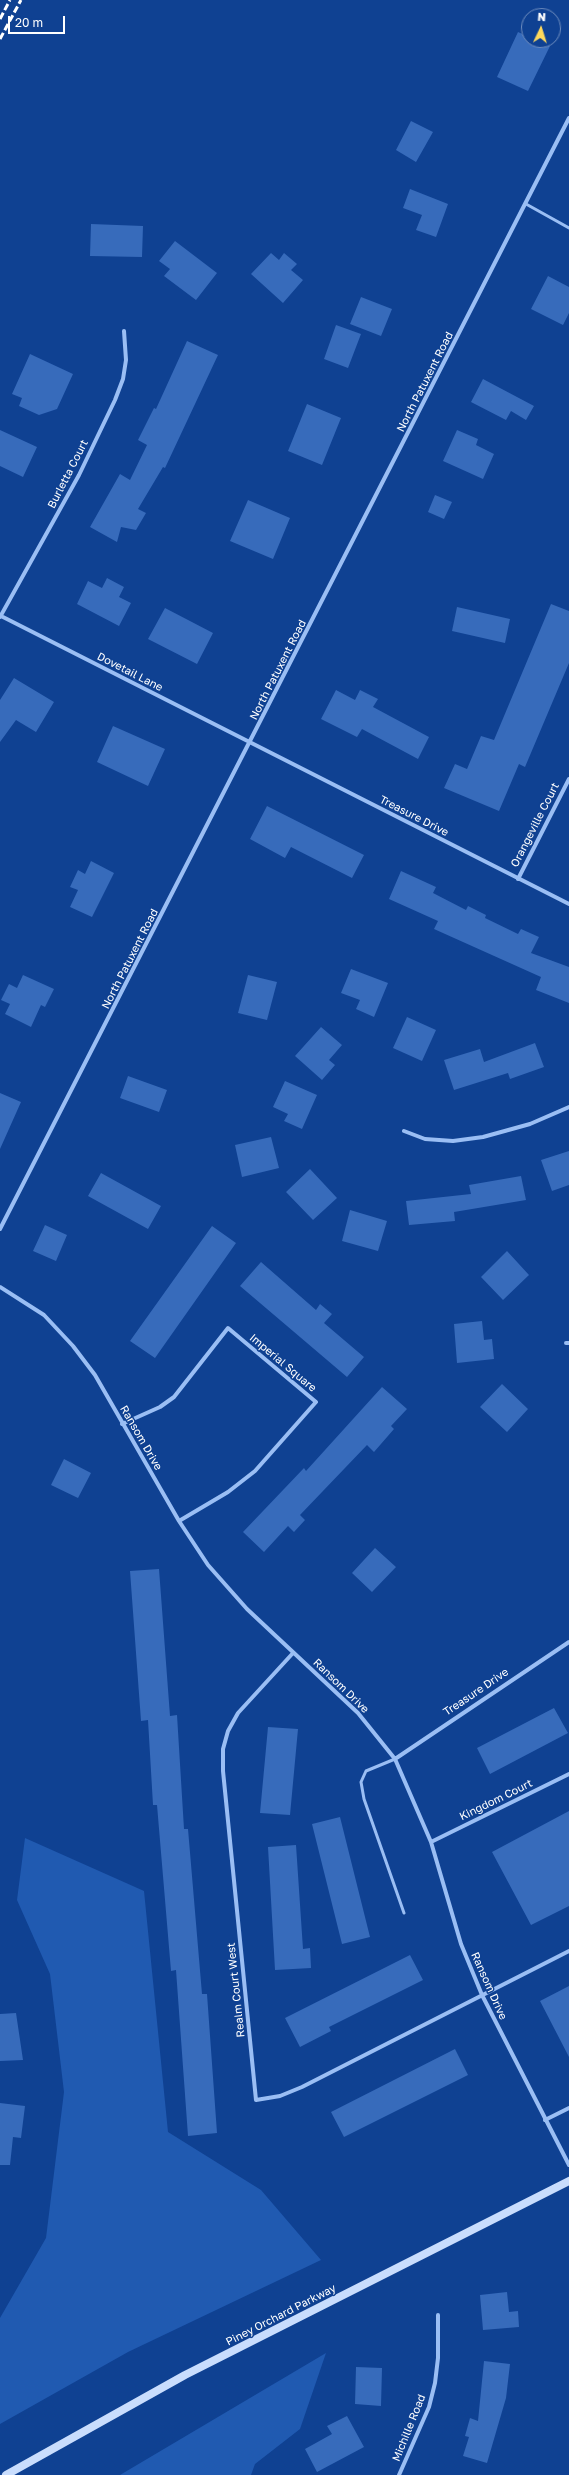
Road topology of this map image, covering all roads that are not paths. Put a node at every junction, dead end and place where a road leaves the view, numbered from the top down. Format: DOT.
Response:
graph roads {
  1 [pos="569,118"];
  2 [pos="526,204"];
  3 [pos="569,228"];
  4 [pos="124,331"];
  5 [pos="1,617"];
  6 [pos="250,744"];
  7 [pos="569,779"];
  8 [pos="518,879"];
  9 [pos="569,904"];
  10 [pos="569,1107"];
  11 [pos="404,1131"];
  12 [pos="0,1229"];
  13 [pos="0,1287"];
  14 [pos="122,1424"];
  15 [pos="179,1521"];
  16 [pos="569,1642"];
  17 [pos="293,1653"];
  18 [pos="394,1759"];
  19 [pos="569,1774"];
  20 [pos="431,1842"];
  21 [pos="404,1913"];
  22 [pos="569,1951"];
  23 [pos="482,1996"];
  24 [pos="569,2108"];
  25 [pos="545,2120"];
  26 [pos="569,2165"];
  27 [pos="569,2181"];
  28 [pos="438,2314"];
  29 [pos="6,2475"];
  30 [pos="399,2475"];
  1 -- 2 [label="street, North Patuxent Road"];
  2 -- 3 [label="lane"];
  2 -- 6 [label="street, North Patuxent Road"];
  4 -- 5 [label="street, Burletta Court"];
  5 -- 6 [label="street, Dovetail Lane"];
  6 -- 8 [label="street, Treasure Drive"];
  6 -- 12 [label="street, North Patuxent Road"];
  7 -- 8 [label="street, Orangeville Court"];
  8 -- 9 [label="street, Treasure Drive"];
  10 -- 11 [label="street"];
  13 -- 14 [label="street, Ransom Drive"];
  14 -- 15 [label="street, Ransom Drive"];
  14 -- 15 [label="street, Imperial Square"];
  15 -- 17 [label="street, Ransom Drive"];
  16 -- 18 [label="street, Treasure Drive"];
  17 -- 18 [label="street, Ransom Drive"];
  17 -- 23 [label="street, Realm Court West"];
  18 -- 20 [label="street, Ransom Drive"];
  18 -- 21 [label="lane"];
  19 -- 20 [label="street, Kingdom Court"];
  20 -- 23 [label="street, Ransom Drive"];
  22 -- 23 [label="street"];
  23 -- 25 [label="street, Ransom Drive"];
  24 -- 25 [label="street"];
  25 -- 26 [label="street, Ransom Drive"];
  27 -- 29 [label="main road, Piney Orchard Parkway"];
  28 -- 30 [label="street, Michille Road"];
}
